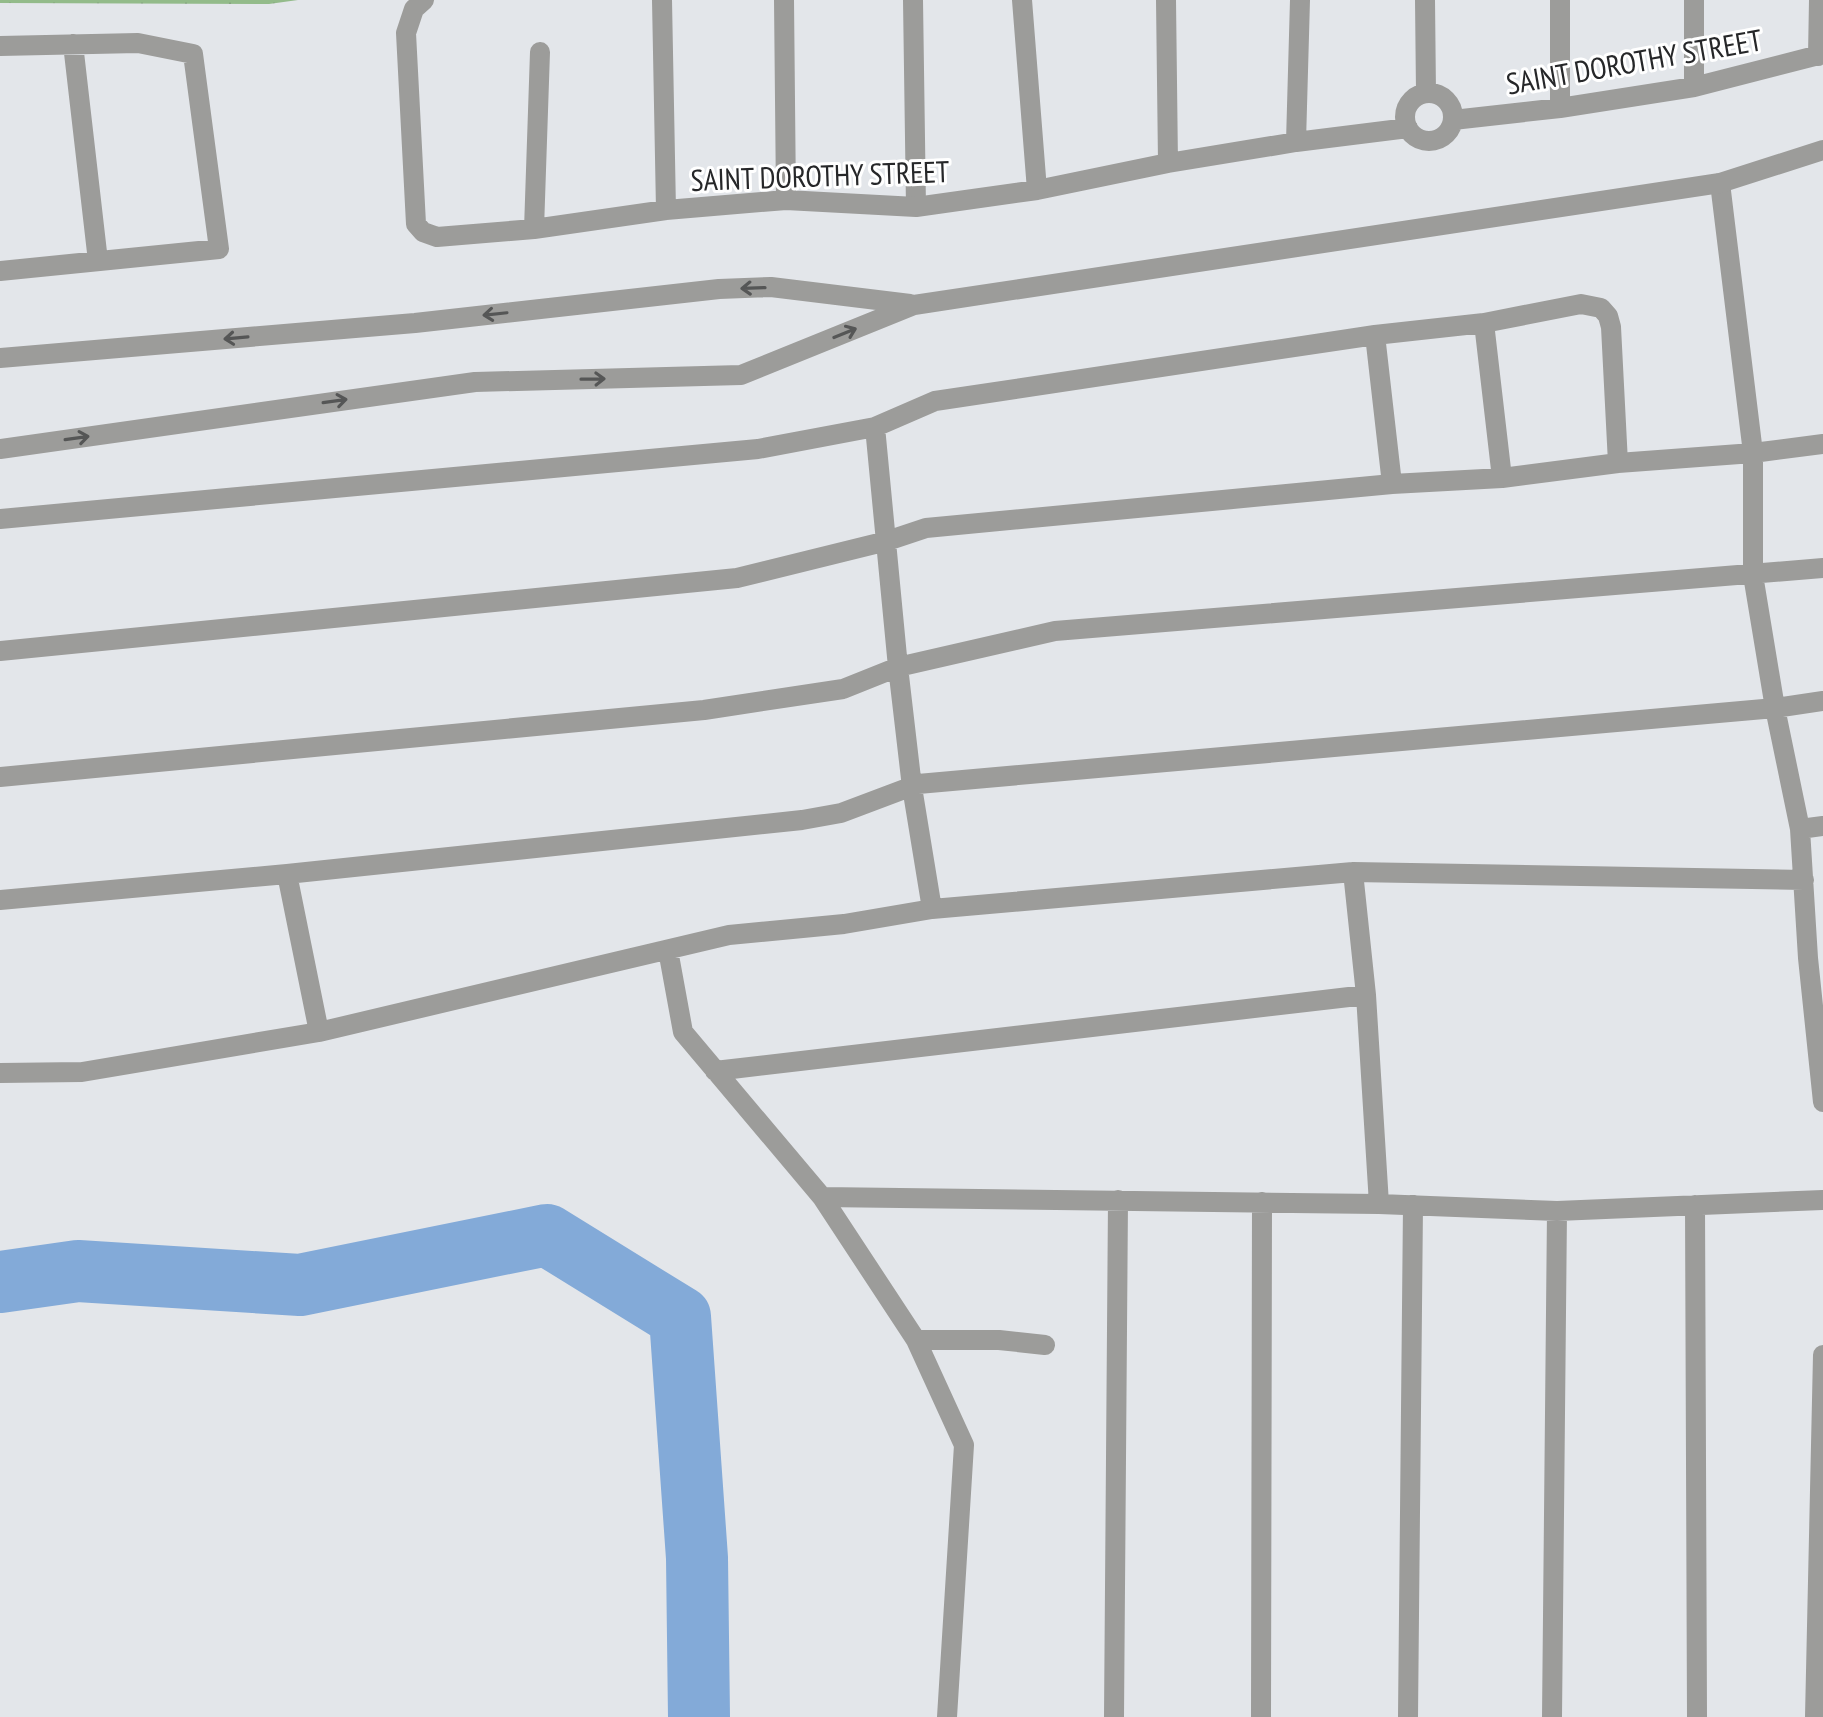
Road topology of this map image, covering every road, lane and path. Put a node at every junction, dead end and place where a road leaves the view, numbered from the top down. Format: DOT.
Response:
graph roads {
  1 [pos="424,0"];
  2 [pos="662,0"];
  3 [pos="784,0"];
  4 [pos="913,0"];
  5 [pos="1022,0"];
  6 [pos="1166,0"];
  7 [pos="1300,0"];
  8 [pos="1425,0"];
  9 [pos="1560,0"];
  10 [pos="1694,0"];
  11 [pos="1819,0"];
  12 [pos="73,44"];
  13 [pos="0,46"];
  14 [pos="540,52"];
  15 [pos="1821,55"];
  16 [pos="1694,87"];
  17 [pos="1426,93"];
  18 [pos="1560,108"];
  19 [pos="1453,120"];
  20 [pos="1408,128"];
  21 [pos="1296,142"];
  22 [pos="1823,150"];
  23 [pos="1168,163"];
  24 [pos="1720,183"];
  25 [pos="1037,190"];
  26 [pos="786,200"];
  27 [pos="916,207"];
  28 [pos="666,210"];
  29 [pos="534,229"];
  30 [pos="98,261"];
  31 [pos="0,271"];
  32 [pos="914,305"];
  33 [pos="1484,323"];
  34 [pos="1375,335"];
  35 [pos="0,358"];
  36 [pos="875,427"];
  37 [pos="1823,444"];
  38 [pos="0,449"];
  39 [pos="1753,453"];
  40 [pos="1618,463"];
  41 [pos="1502,478"];
  42 [pos="1392,484"];
  43 [pos="0,519"];
  44 [pos="887,541"];
  45 [pos="1823,568"];
  46 [pos="1753,575"];
  47 [pos="0,651"];
  48 [pos="898,667"];
  49 [pos="1823,701"];
  50 [pos="1775,708"];
  51 [pos="0,777"];
  52 [pos="912,787"];
  53 [pos="1823,826"];
  54 [pos="1800,829"];
  55 [pos="1353,872"];
  56 [pos="287,874"];
  57 [pos="1804,880"];
  58 [pos="0,900"];
  59 [pos="932,909"];
  60 [pos="668,950"];
  61 [pos="1815,957"];
  62 [pos="1366,995"];
  63 [pos="319,1032"];
  64 [pos="715,1071"];
  65 [pos="0,1073"];
  66 [pos="1822,1080"];
  67 [pos="1823,1102"];
  68 [pos="822,1197"];
  69 [pos="1118,1200"];
  70 [pos="1823,1200"];
  71 [pos="1262,1202"];
  72 [pos="1379,1204"];
  73 [pos="1413,1205"];
  74 [pos="1695,1205"];
  75 [pos="1557,1211"];
  76 [pos="916,1340"];
  77 [pos="1045,1345"];
  78 [pos="1823,1355"];
  79 [pos="1822,1460"];
  80 [pos="947,1717"];
  81 [pos="1114,1717"];
  82 [pos="1261,1717"];
  83 [pos="1408,1717"];
  84 [pos="1552,1717"];
  85 [pos="1697,1717"];
  86 [pos="1815,1717"];
  1 -- 29 [label="street, SAINT DOROTHY STREET"];
  2 -- 28 [label="street"];
  3 -- 26 [label="street"];
  4 -- 27 [label="street"];
  5 -- 25 [label="street"];
  6 -- 23 [label="street"];
  7 -- 21 [label="street"];
  8 -- 17 [label="street"];
  9 -- 18 [label="street"];
  10 -- 16 [label="street"];
  11 -- 15 [label="street"];
  12 -- 13 [label="street"];
  12 -- 30 [label="street"];
  12 -- 30 [label="street"];
  14 -- 29 [label="street"];
  15 -- 16 [label="street, SAINT DOROTHY STREET"];
  16 -- 18 [label="street, SAINT DOROTHY STREET"];
  17 -- 19 [label="street"];
  17 -- 20 [label="street"];
  18 -- 19 [label="street, SAINT DOROTHY STREET"];
  19 -- 20 [label="street"];
  20 -- 21 [label="street, SAINT DOROTHY STREET"];
  21 -- 23 [label="street, SAINT DOROTHY STREET"];
  22 -- 24 [label="street"];
  23 -- 25 [label="street, SAINT DOROTHY STREET"];
  24 -- 32 [label="street"];
  24 -- 39 [label="street"];
  25 -- 27 [label="street, SAINT DOROTHY STREET"];
  26 -- 27 [label="street, SAINT DOROTHY STREET"];
  26 -- 28 [label="street, SAINT DOROTHY STREET"];
  28 -- 29 [label="street, SAINT DOROTHY STREET"];
  30 -- 31 [label="street"];
  32 -- 35 [label="street, one-way"];
  38 -- 32 [label="street, one-way"];
  33 -- 34 [label="street"];
  33 -- 40 [label="street"];
  33 -- 41 [label="street"];
  34 -- 36 [label="street"];
  34 -- 42 [label="street"];
  36 -- 43 [label="street"];
  36 -- 44 [label="street"];
  37 -- 39 [label="street"];
  39 -- 40 [label="street"];
  39 -- 46 [label="street"];
  40 -- 41 [label="street"];
  41 -- 42 [label="street"];
  42 -- 44 [label="street"];
  44 -- 47 [label="street"];
  44 -- 48 [label="street"];
  45 -- 46 [label="street"];
  46 -- 48 [label="street"];
  46 -- 50 [label="street"];
  48 -- 51 [label="street"];
  48 -- 52 [label="street"];
  49 -- 50 [label="street"];
  50 -- 52 [label="street"];
  50 -- 54 [label="street"];
  52 -- 56 [label="street"];
  52 -- 59 [label="street"];
  53 -- 54 [label="street"];
  54 -- 57 [label="street"];
  55 -- 57 [label="street"];
  55 -- 59 [label="street"];
  55 -- 62 [label="street"];
  56 -- 58 [label="street"];
  56 -- 63 [label="street"];
  57 -- 61 [label="street"];
  59 -- 60 [label="street"];
  60 -- 63 [label="street"];
  60 -- 64 [label="street"];
  61 -- 66 [label="street"];
  62 -- 64 [label="street"];
  62 -- 72 [label="street"];
  63 -- 65 [label="street"];
  64 -- 68 [label="street"];
  66 -- 67 [label="street"];
  68 -- 69 [label="street"];
  68 -- 76 [label="street"];
  69 -- 71 [label="street"];
  69 -- 81 [label="street"];
  70 -- 74 [label="street"];
  71 -- 72 [label="street"];
  71 -- 82 [label="street"];
  72 -- 73 [label="street"];
  73 -- 75 [label="street"];
  73 -- 83 [label="street"];
  74 -- 75 [label="street"];
  74 -- 85 [label="street"];
  75 -- 84 [label="street"];
  76 -- 77 [label="street"];
  76 -- 80 [label="street"];
  78 -- 79 [label="street"];
  79 -- 86 [label="street"];
}
